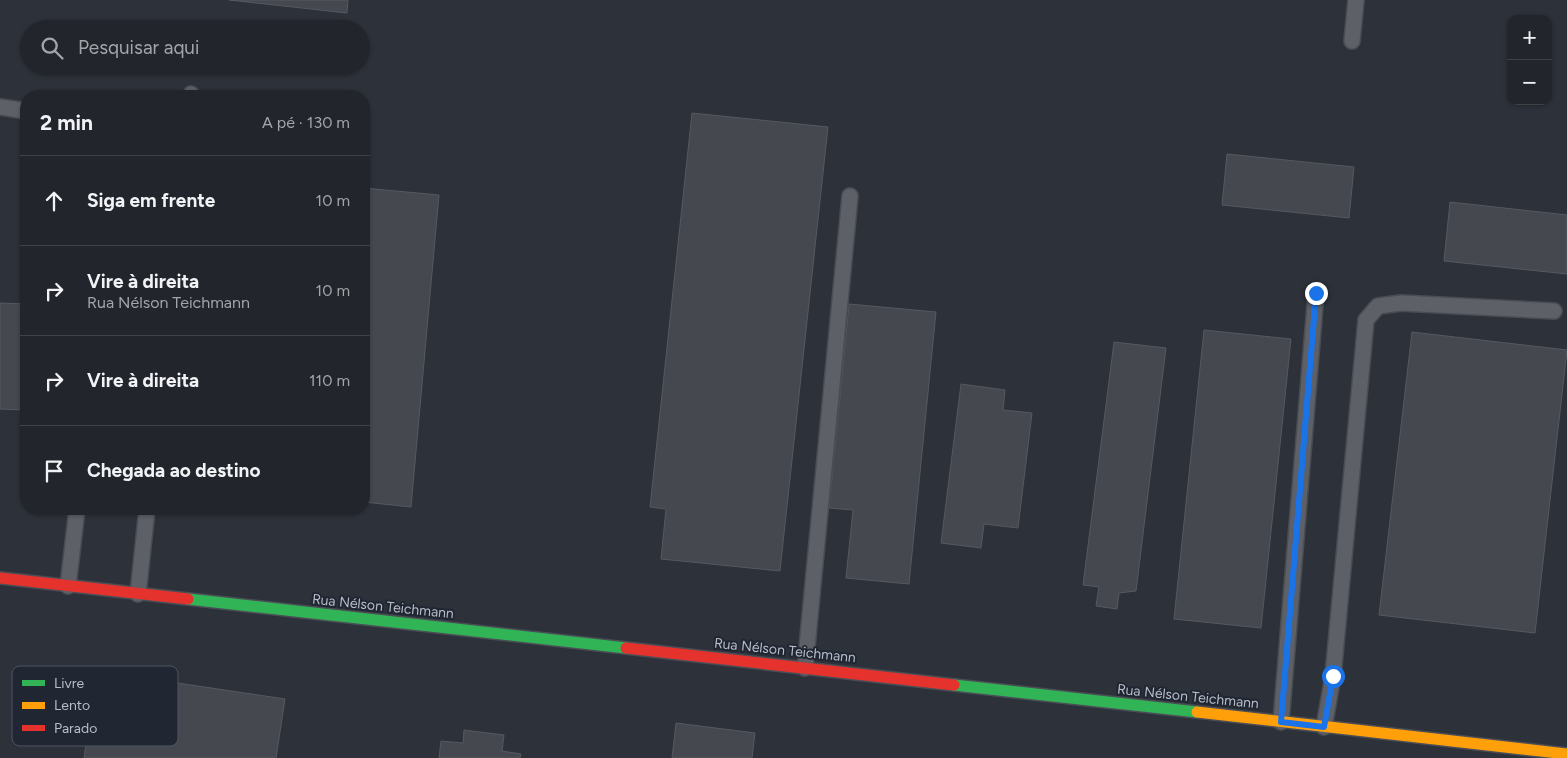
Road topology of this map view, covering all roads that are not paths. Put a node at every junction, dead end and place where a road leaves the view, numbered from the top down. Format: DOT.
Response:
graph roads {
  1 [pos="1356,0"];
  2 [pos="1352,41"];
  3 [pos="0,107"];
  4 [pos="20,109"];
  5 [pos="850,196"];
  6 [pos="1316,293"];
  7 [pos="1554,312"];
  8 [pos="76,515"];
  9 [pos="146,515"];
  10 [pos="0,578"];
  11 [pos="68,586"];
  12 [pos="138,594"];
  13 [pos="805,668"];
  14 [pos="1281,722"];
  15 [pos="1324,727"];
  16 [pos="1567,754"];
  1 -- 2 [label="lane"];
  3 -- 4 [label="lane"];
  5 -- 13 [label="lane"];
  6 -- 14 [label="lane"];
  7 -- 15 [label="lane"];
  8 -- 11 [label="lane"];
  9 -- 12 [label="lane"];
  10 -- 11 [label="main road, Rua Nélson Teichmann"];
  11 -- 12 [label="main road, Rua Nélson Teichmann"];
  12 -- 13 [label="main road, Rua Nélson Teichmann"];
  13 -- 14 [label="main road, Rua Nélson Teichmann"];
  14 -- 15 [label="main road, Rua Nélson Teichmann"];
  15 -- 16 [label="main road, Rua Nélson Teichmann"];
}
